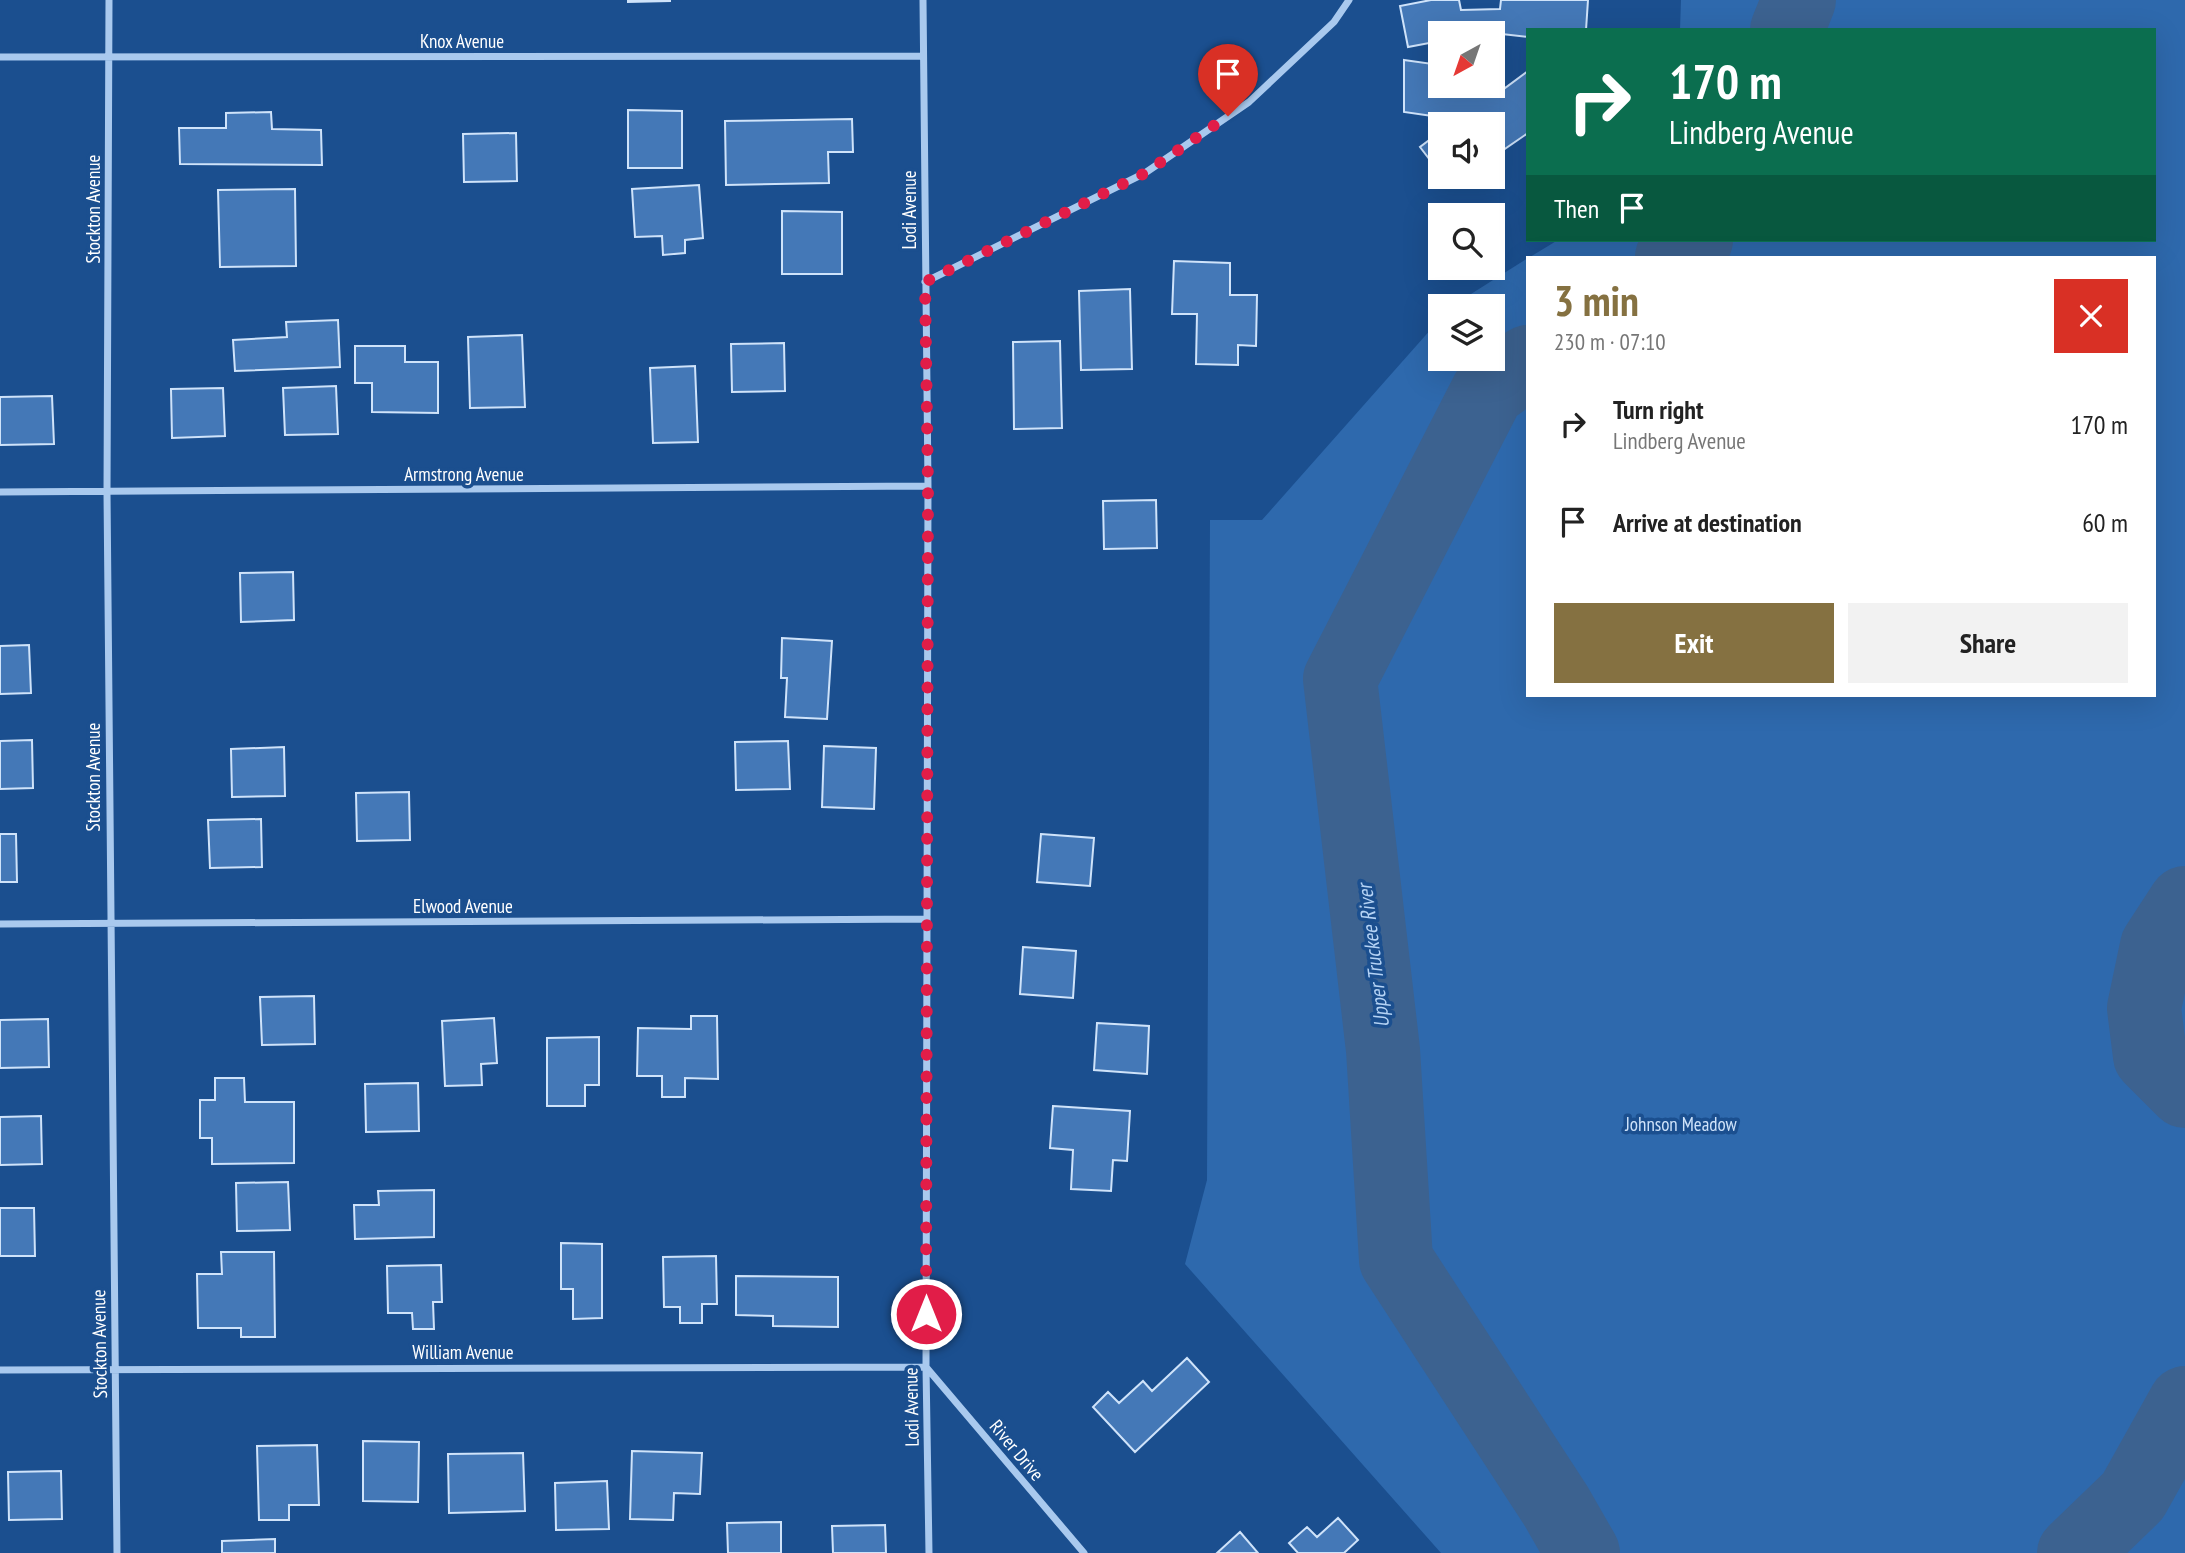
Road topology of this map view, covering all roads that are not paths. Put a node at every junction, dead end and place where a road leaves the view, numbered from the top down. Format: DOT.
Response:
graph roads {
  1 [pos="109,0"];
  2 [pos="923,0"];
  3 [pos="1349,0"];
  4 [pos="923,56"];
  5 [pos="0,57"];
  6 [pos="110,57"];
  7 [pos="925,282"];
  8 [pos="928,486"];
  9 [pos="0,492"];
  10 [pos="107,492"];
  11 [pos="926,919"];
  12 [pos="110,923"];
  13 [pos="0,924"];
  14 [pos="926,1367"];
  15 [pos="115,1368"];
  16 [pos="0,1370"];
  17 [pos="117,1553"];
  18 [pos="929,1553"];
  19 [pos="1084,1553"];
  1 -- 6 [label="street, Stockton Avenue"];
  2 -- 4 [label="street, Lodi Avenue"];
  3 -- 7 [label="street"];
  4 -- 6 [label="street, Knox Avenue"];
  4 -- 7 [label="street, Lodi Avenue"];
  5 -- 6 [label="street, Knox Avenue"];
  6 -- 10 [label="street, Stockton Avenue"];
  7 -- 8 [label="street, Lodi Avenue"];
  8 -- 10 [label="street, Armstrong Avenue"];
  8 -- 11 [label="street, Lodi Avenue"];
  9 -- 10 [label="street, Armstrong Avenue"];
  10 -- 12 [label="street, Stockton Avenue"];
  11 -- 12 [label="street, Elwood Avenue"];
  11 -- 14 [label="street, Lodi Avenue"];
  12 -- 13 [label="street, Elwood Avenue"];
  12 -- 15 [label="street, Stockton Avenue"];
  14 -- 15 [label="street, William Avenue"];
  14 -- 18 [label="street, Lodi Avenue"];
  14 -- 19 [label="street, River Drive"];
  15 -- 16 [label="street, William Avenue"];
  15 -- 17 [label="street, Stockton Avenue"];
}
